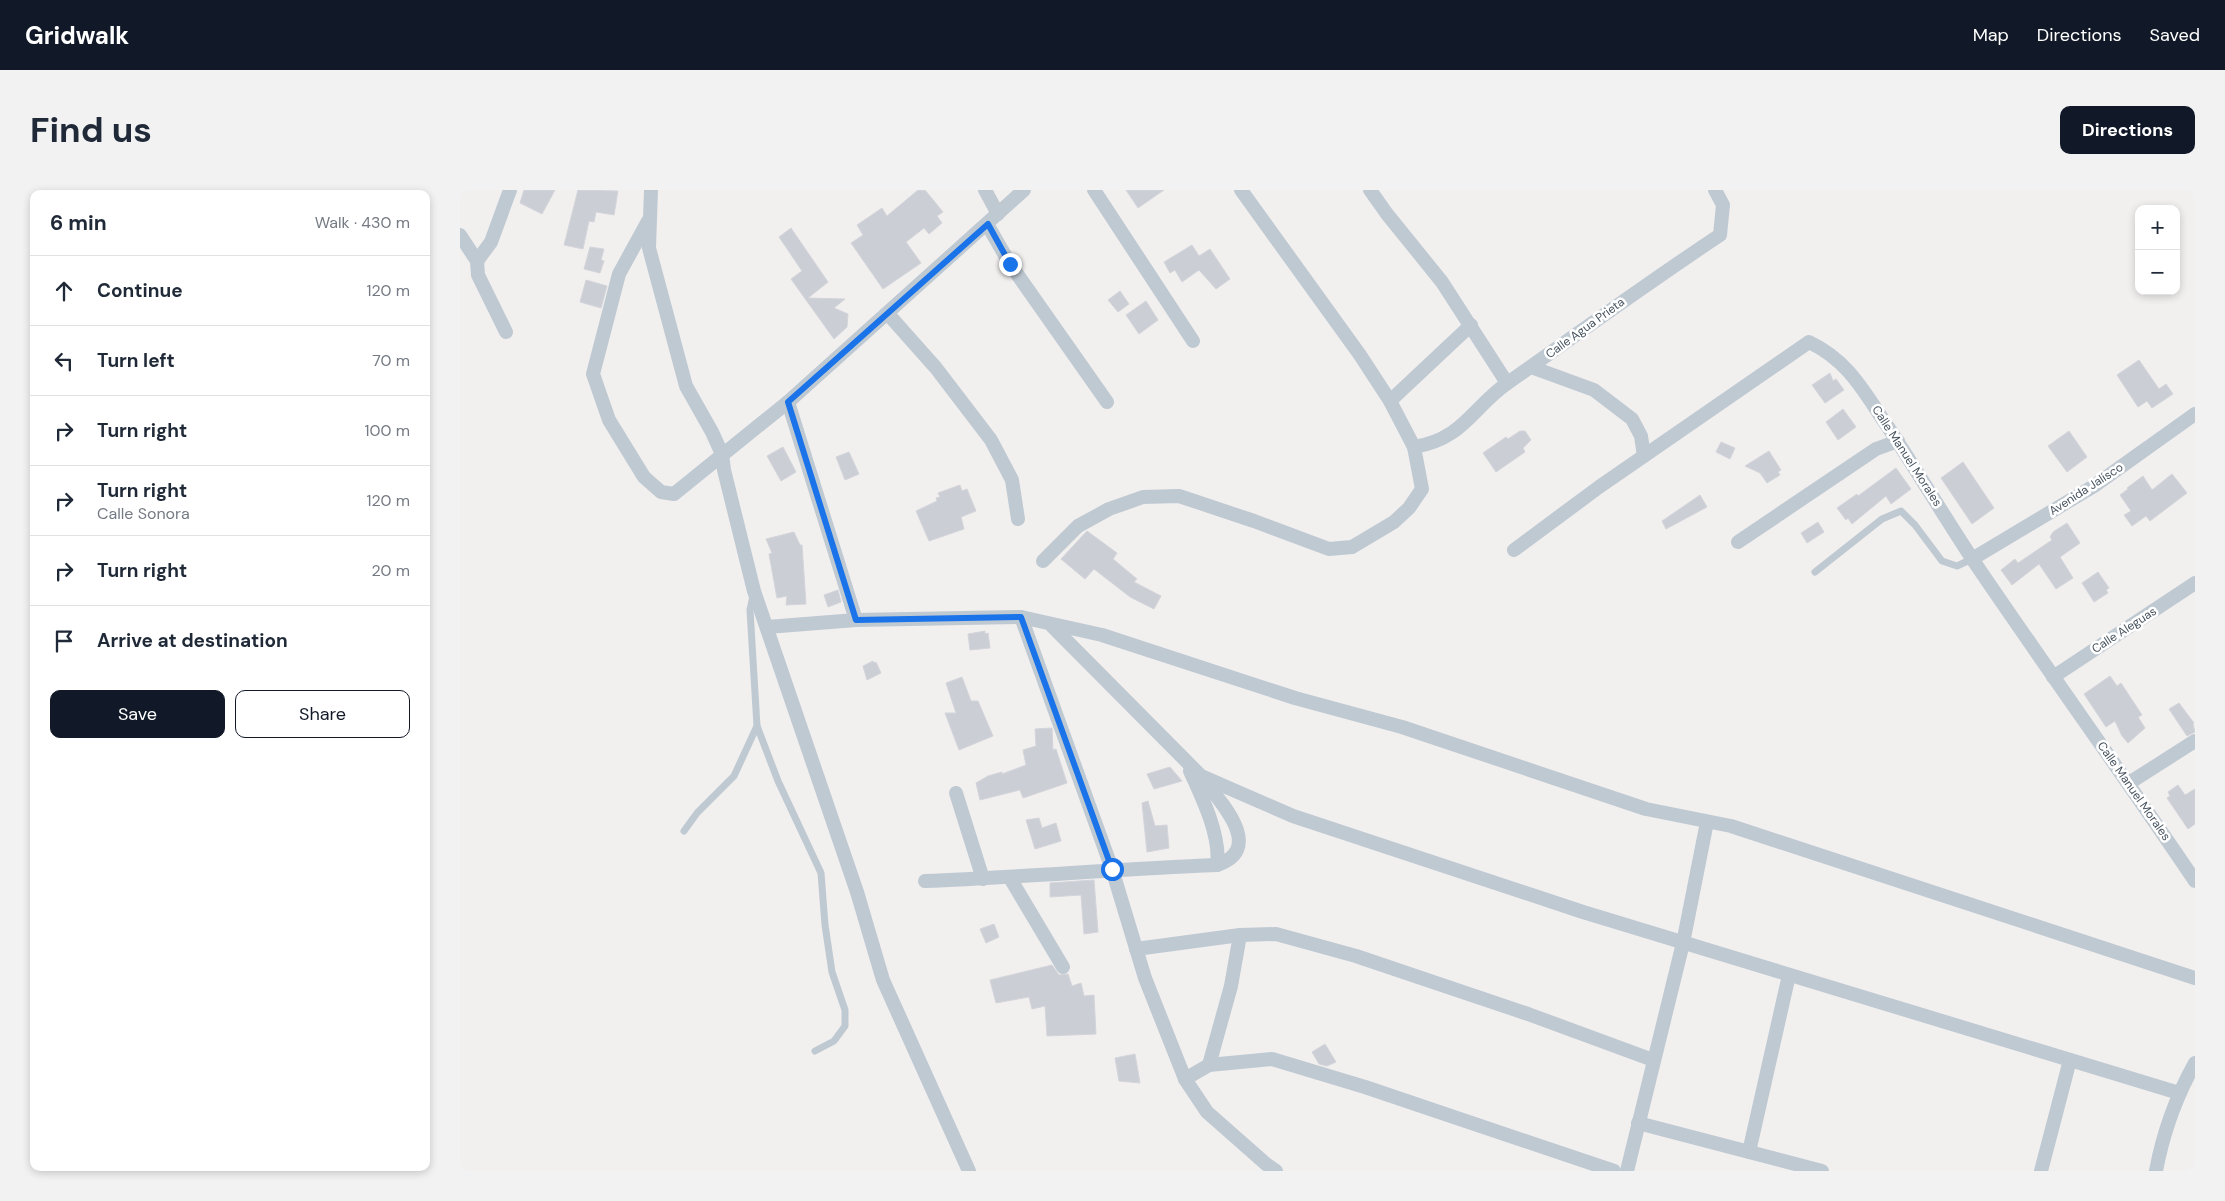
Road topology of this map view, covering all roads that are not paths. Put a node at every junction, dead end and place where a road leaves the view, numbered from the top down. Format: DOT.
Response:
graph roads {
  1 [pos="510,190"];
  2 [pos="651,190"];
  3 [pos="985,190"];
  4 [pos="1024,190"];
  5 [pos="1094,190"];
  6 [pos="1241,190"];
  7 [pos="1370,190"];
  8 [pos="1715,190"];
  9 [pos="650,217"];
  10 [pos="992,219"];
  11 [pos="460,235"];
  12 [pos="477,260"];
  13 [pos="888,314"];
  14 [pos="1471,325"];
  15 [pos="506,332"];
  16 [pos="1193,341"];
  17 [pos="1531,367"];
  18 [pos="1507,383"];
  19 [pos="788,402"];
  20 [pos="1107,402"];
  21 [pos="1390,402"];
  22 [pos="2195,414"];
  23 [pos="1898,441"];
  24 [pos="1414,447"];
  25 [pos="722,454"];
  26 [pos="1644,456"];
  27 [pos="1018,519"];
  28 [pos="1738,542"];
  29 [pos="1514,550"];
  30 [pos="1972,559"];
  31 [pos="1043,561"];
  32 [pos="1815,572"];
  33 [pos="2195,583"];
  34 [pos="754,591"];
  35 [pos="1021,617"];
  36 [pos="856,620"];
  37 [pos="1051,625"];
  38 [pos="767,626"];
  39 [pos="2053,677"];
  40 [pos="756,726"];
  41 [pos="2195,741"];
  42 [pos="1187,764"];
  43 [pos="1201,776"];
  44 [pos="2129,783"];
  45 [pos="956,793"];
  46 [pos="1707,822"];
  47 [pos="684,831"];
  48 [pos="1217,865"];
  49 [pos="1112,869"];
  50 [pos="1010,878"];
  51 [pos="983,879"];
  52 [pos="2195,880"];
  53 [pos="925,882"];
  54 [pos="1240,934"];
  55 [pos="1683,942"];
  56 [pos="1136,949"];
  57 [pos="1063,967"];
  58 [pos="1789,975"];
  59 [pos="2195,978"];
  60 [pos="815,1050"];
  61 [pos="1653,1060"];
  62 [pos="2070,1060"];
  63 [pos="2195,1063"];
  64 [pos="1209,1065"];
  65 [pos="1185,1079"];
  66 [pos="2179,1093"];
  67 [pos="1638,1123"];
  68 [pos="1749,1152"];
  69 [pos="1268,1169"];
  70 [pos="969,1171"];
  71 [pos="1614,1171"];
  72 [pos="1627,1171"];
  73 [pos="1822,1171"];
  74 [pos="2041,1171"];
  75 [pos="2156,1171"];
  1 -- 12 [label="street"];
  2 -- 9 [label="street"];
  3 -- 10 [label="street"];
  4 -- 10 [label="street"];
  5 -- 16 [label="street"];
  6 -- 21 [label="street"];
  7 -- 14 [label="street"];
  8 -- 17 [label="street, Calle Agua Prieta"];
  9 -- 25 [label="street"];
  9 -- 25 [label="street"];
  10 -- 13 [label="street"];
  10 -- 20 [label="street"];
  11 -- 12 [label="street"];
  12 -- 15 [label="street"];
  13 -- 19 [label="street"];
  13 -- 27 [label="street"];
  14 -- 18 [label="street"];
  14 -- 21 [label="street"];
  17 -- 18 [label="street, Calle Agua Prieta"];
  17 -- 26 [label="street"];
  18 -- 24 [label="street, Calle Agua Prieta"];
  19 -- 25 [label="street"];
  19 -- 36 [label="street"];
  21 -- 24 [label="street"];
  22 -- 30 [label="street, Avenida Jalisco"];
  23 -- 26 [label="street, Calle Manuel Morales"];
  23 -- 28 [label="street"];
  23 -- 30 [label="street, Calle Manuel Morales"];
  24 -- 31 [label="street"];
  25 -- 34 [label="street"];
  26 -- 29 [label="street, Calle Manuel Morales"];
  30 -- 32 [label="lane"];
  30 -- 39 [label="street, Calle Manuel Morales"];
  33 -- 39 [label="street, Calle Aleguas"];
  34 -- 38 [label="street"];
  34 -- 40 [label="lane"];
  35 -- 36 [label="street"];
  35 -- 37 [label="street"];
  35 -- 49 [label="street"];
  36 -- 38 [label="street"];
  37 -- 42 [label="street"];
  37 -- 46 [label="street"];
  38 -- 70 [label="street"];
  39 -- 44 [label="street, Calle Manuel Morales"];
  40 -- 47 [label="lane"];
  40 -- 60 [label="lane"];
  41 -- 44 [label="street"];
  42 -- 43 [label="street"];
  42 -- 48 [label="street"];
  43 -- 48 [label="street"];
  43 -- 55 [label="street"];
  44 -- 52 [label="street, Calle Manuel Morales"];
  45 -- 51 [label="street"];
  46 -- 55 [label="street"];
  46 -- 59 [label="street"];
  48 -- 49 [label="street"];
  49 -- 50 [label="street"];
  49 -- 56 [label="street"];
  50 -- 51 [label="street"];
  50 -- 57 [label="street"];
  51 -- 53 [label="street"];
  54 -- 56 [label="street"];
  54 -- 61 [label="street"];
  54 -- 64 [label="street"];
  55 -- 58 [label="street"];
  55 -- 61 [label="street"];
  56 -- 65 [label="street"];
  58 -- 62 [label="street"];
  58 -- 68 [label="street"];
  61 -- 67 [label="street"];
  62 -- 66 [label="street"];
  62 -- 74 [label="street"];
  63 -- 66 [label="street"];
  64 -- 65 [label="street"];
  64 -- 71 [label="street"];
  65 -- 69 [label="street"];
  66 -- 75 [label="street"];
  67 -- 68 [label="street"];
  67 -- 72 [label="street"];
  68 -- 73 [label="street"];
}
